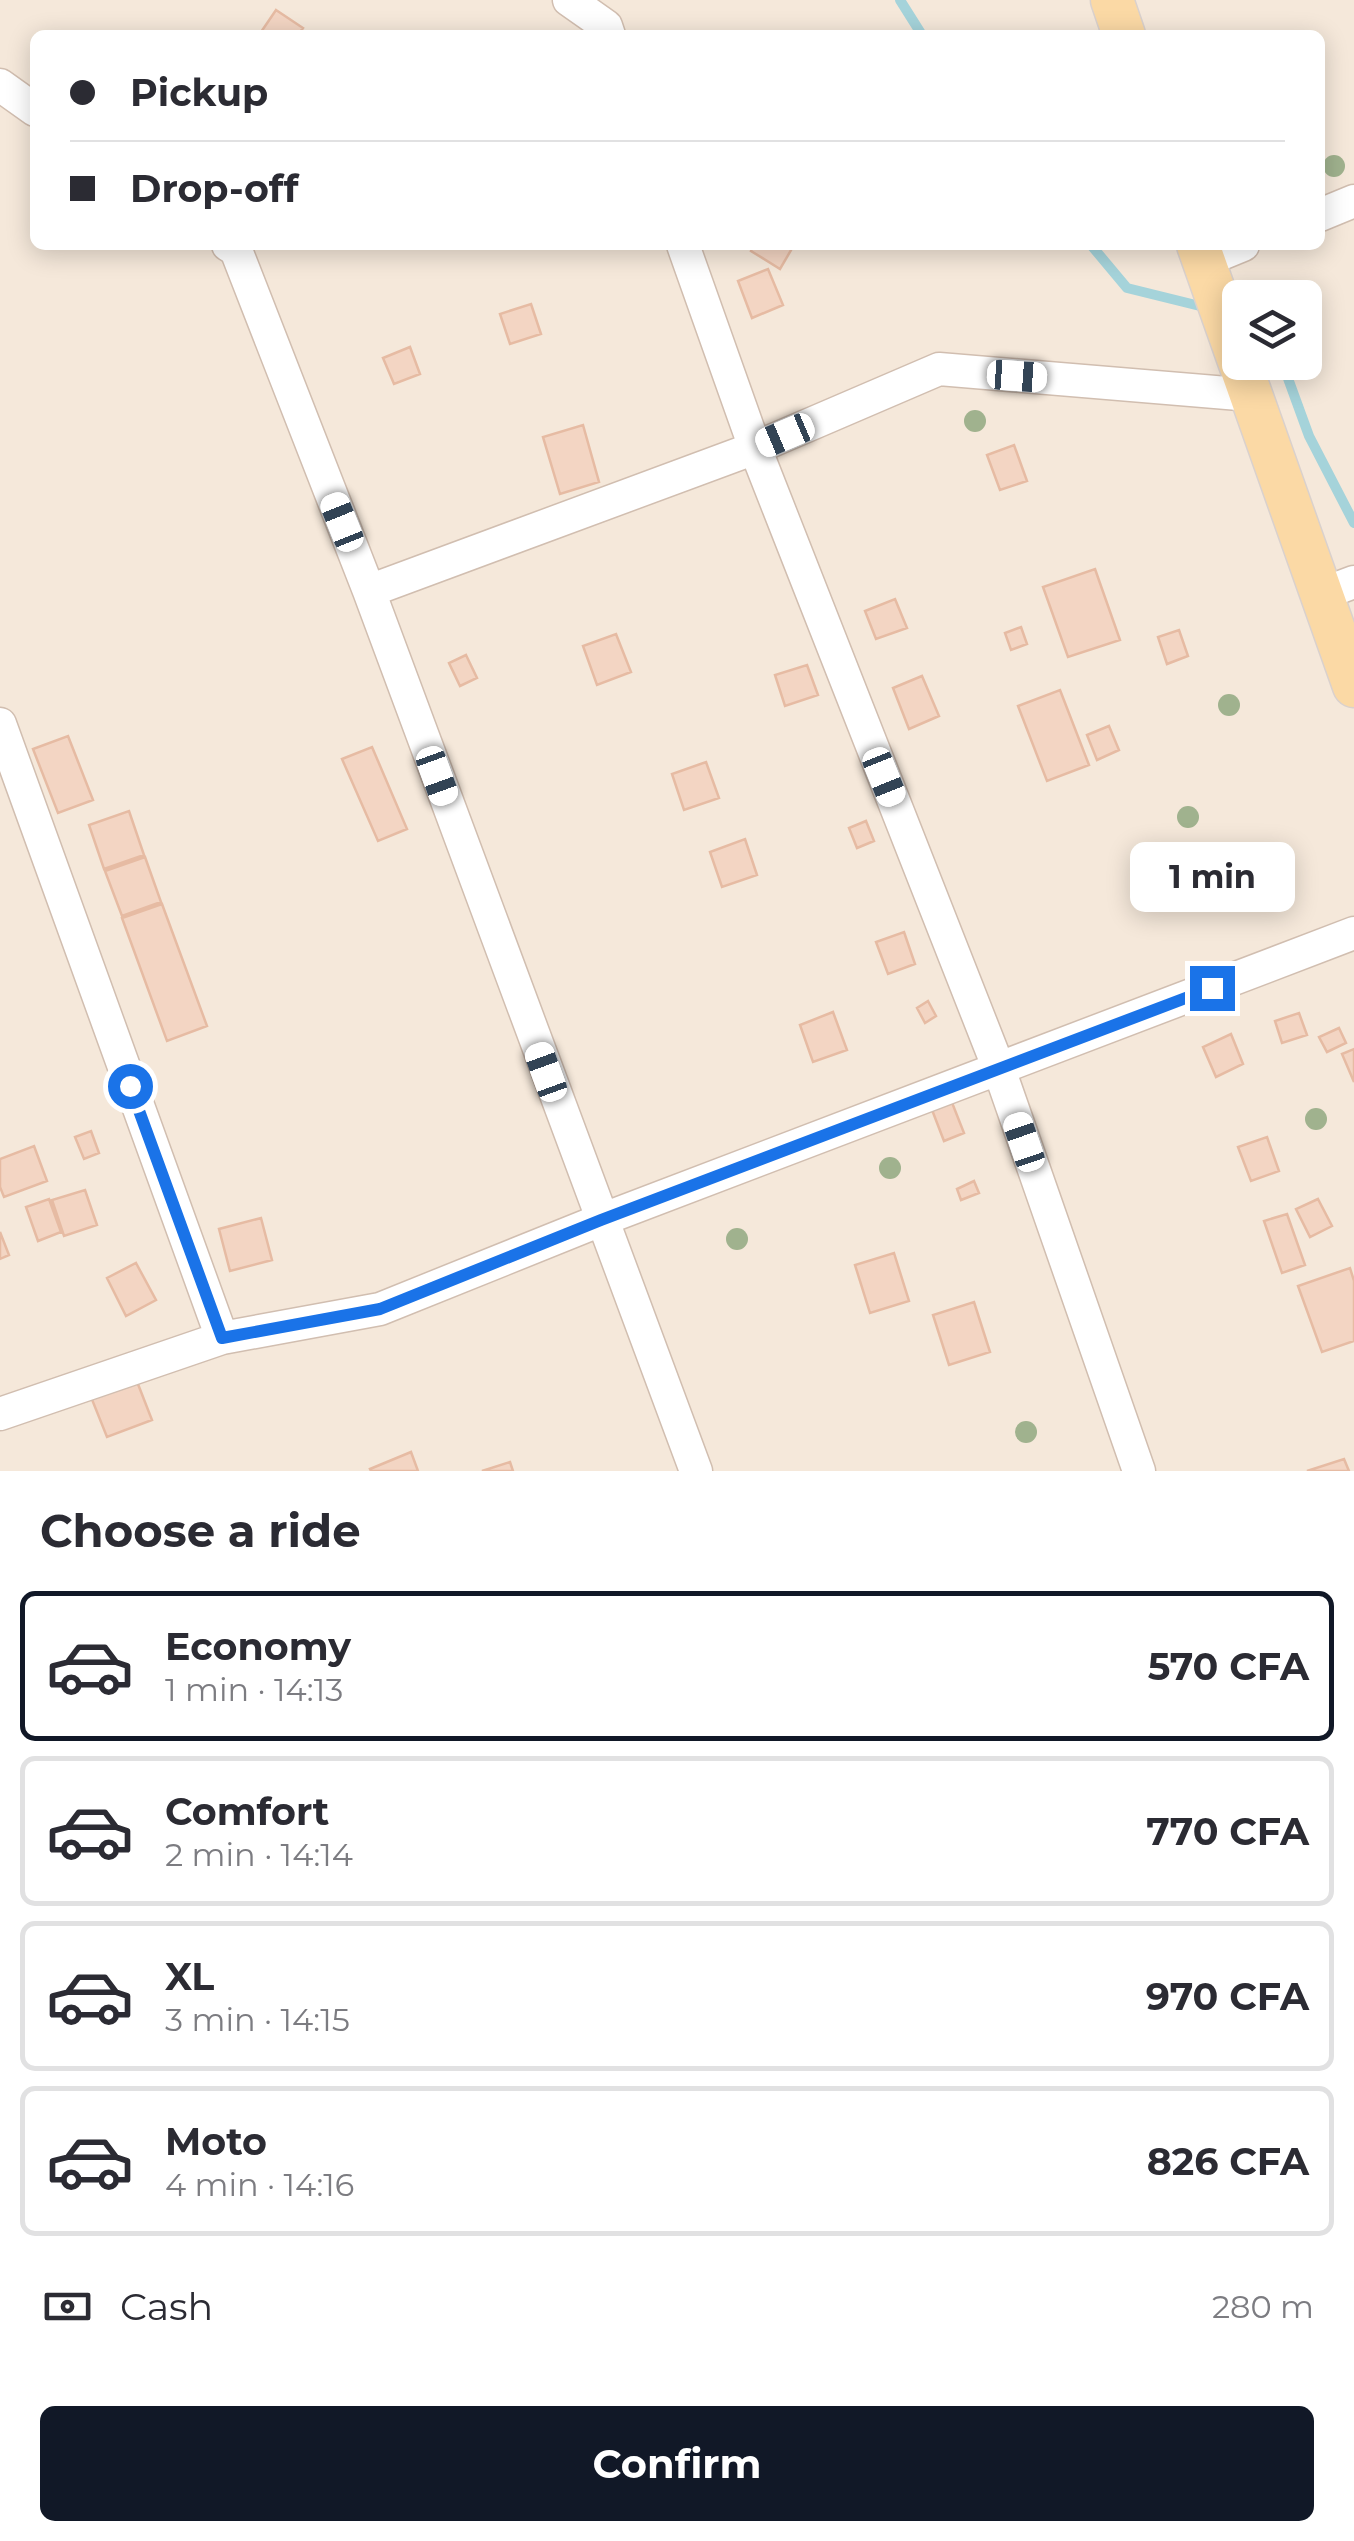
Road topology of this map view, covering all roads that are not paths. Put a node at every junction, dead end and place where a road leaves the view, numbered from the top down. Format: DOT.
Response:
graph roads {
  1 [pos="569,0"];
  2 [pos="1112,0"];
  3 [pos="607,30"];
  4 [pos="1122,30"];
  5 [pos="0,85"];
  6 [pos="30,106"];
  7 [pos="1354,202"];
  8 [pos="1325,213"];
  9 [pos="236,250"];
  10 [pos="685,250"];
  11 [pos="1234,250"];
  12 [pos="1205,265"];
  13 [pos="1251,395"];
  14 [pos="755,448"];
  15 [pos="1338,588"];
  16 [pos="369,591"];
  17 [pos="1354,686"];
  18 [pos="0,724"];
  19 [pos="1354,933"];
  20 [pos="999,1069"];
  21 [pos="601,1220"];
  22 [pos="222,1338"];
  23 [pos="0,1414"];
  24 [pos="696,1471"];
  25 [pos="1139,1471"];
  1 -- 3 [label="street"];
  2 -- 4 [label="main road"];
  5 -- 6 [label="street"];
  7 -- 8 [label="street"];
  9 -- 16 [label="street"];
  10 -- 14 [label="street"];
  11 -- 12 [label="street"];
  12 -- 13 [label="main road"];
  13 -- 14 [label="street"];
  13 -- 15 [label="main road"];
  14 -- 16 [label="street"];
  14 -- 20 [label="street"];
  15 -- 17 [label="main road"];
  16 -- 21 [label="street"];
  18 -- 22 [label="street"];
  19 -- 20 [label="street"];
  20 -- 21 [label="street"];
  20 -- 25 [label="street"];
  21 -- 22 [label="street"];
  21 -- 24 [label="street"];
  22 -- 23 [label="street"];
}
